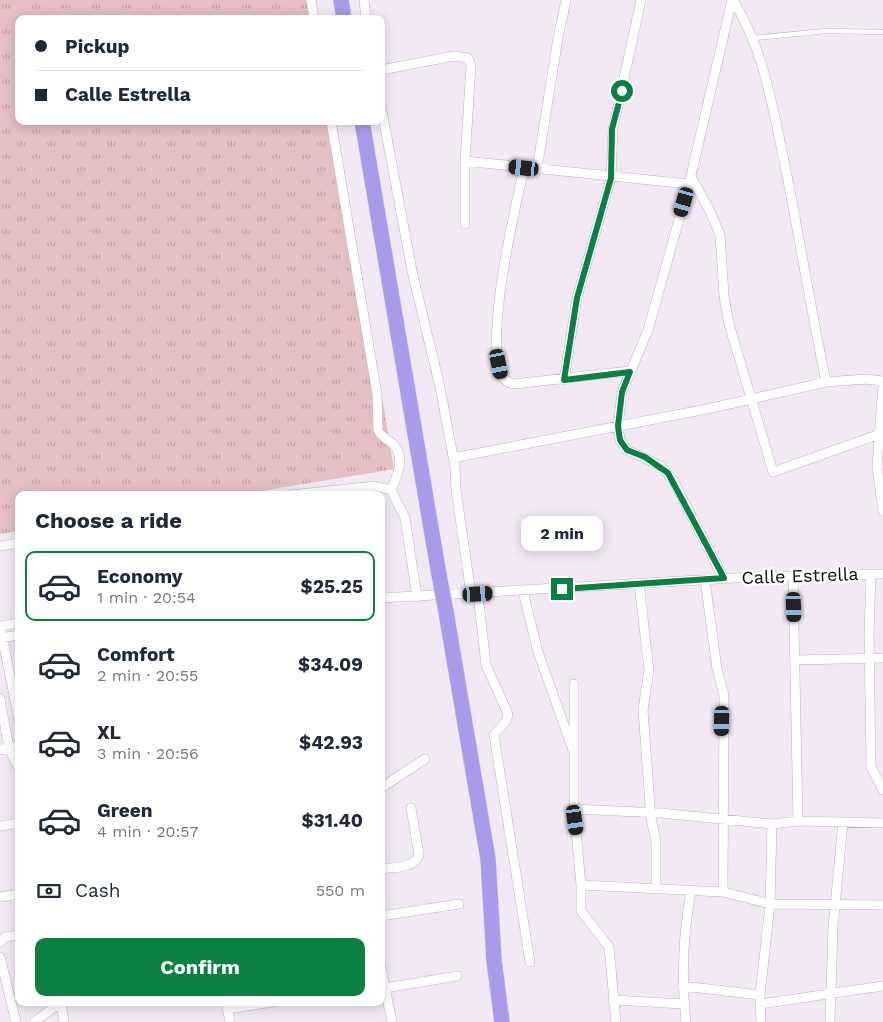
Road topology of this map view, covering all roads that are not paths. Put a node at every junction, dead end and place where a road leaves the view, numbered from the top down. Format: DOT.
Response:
graph roads {
  1 [pos="311,0"];
  2 [pos="341,0"];
  3 [pos="364,0"];
  4 [pos="566,0"];
  5 [pos="640,0"];
  6 [pos="732,0"];
  7 [pos="313,15"];
  8 [pos="343,15"];
  9 [pos="366,15"];
  10 [pos="883,32"];
  11 [pos="753,38"];
  12 [pos="385,69"];
  13 [pos="332,125"];
  14 [pos="363,125"];
  15 [pos="385,125"];
  16 [pos="465,161"];
  17 [pos="524,168"];
  18 [pos="538,169"];
  19 [pos="611,178"];
  20 [pos="690,180"];
  21 [pos="466,224"];
  22 [pos="630,372"];
  23 [pos="564,380"];
  24 [pos="826,382"];
  25 [pos="883,382"];
  26 [pos="750,400"];
  27 [pos="618,426"];
  28 [pos="880,434"];
  29 [pos="453,458"];
  30 [pos="391,490"];
  31 [pos="328,491"];
  32 [pos="883,511"];
  33 [pos="15,544"];
  34 [pos="0,546"];
  35 [pos="871,574"];
  36 [pos="883,574"];
  37 [pos="793,576"];
  38 [pos="724,578"];
  39 [pos="705,580"];
  40 [pos="639,584"];
  41 [pos="523,591"];
  42 [pos="475,594"];
  43 [pos="417,597"];
  44 [pos="385,598"];
  45 [pos="15,624"];
  46 [pos="15,636"];
  47 [pos="1,638"];
  48 [pos="869,658"];
  49 [pos="883,658"];
  50 [pos="796,660"];
  51 [pos="574,684"];
  52 [pos="0,699"];
  53 [pos="15,702"];
  54 [pos="9,748"];
  55 [pos="575,757"];
  56 [pos="425,759"];
  57 [pos="15,761"];
  58 [pos="385,785"];
  59 [pos="883,790"];
  60 [pos="411,808"];
  61 [pos="574,809"];
  62 [pos="651,813"];
  63 [pos="722,818"];
  64 [pos="798,821"];
  65 [pos="843,822"];
  66 [pos="883,823"];
  67 [pos="15,824"];
  68 [pos="772,824"];
  69 [pos="0,826"];
  70 [pos="385,869"];
  71 [pos="581,885"];
  72 [pos="656,888"];
  73 [pos="691,891"];
  74 [pos="723,892"];
  75 [pos="15,895"];
  76 [pos="0,897"];
  77 [pos="459,904"];
  78 [pos="770,904"];
  79 [pos="835,904"];
  80 [pos="883,905"];
  81 [pos="385,915"];
  82 [pos="15,936"];
  83 [pos="0,942"];
  84 [pos="0,957"];
  85 [pos="530,962"];
  86 [pos="457,976"];
  87 [pos="682,986"];
  88 [pos="883,986"];
  89 [pos="385,988"];
  90 [pos="760,995"];
  91 [pos="829,995"];
  92 [pos="613,1000"];
  93 [pos="684,1004"];
  94 [pos="760,1004"];
  95 [pos="56,1006"];
  96 [pos="62,1006"];
  97 [pos="227,1006"];
  98 [pos="16,1022"];
  99 [pos="34,1022"];
  100 [pos="64,1022"];
  101 [pos="230,1022"];
  102 [pos="392,1022"];
  103 [pos="502,1022"];
  104 [pos="616,1022"];
  105 [pos="686,1022"];
  106 [pos="761,1022"];
  107 [pos="830,1022"];
  1 -- 7 [label="street"];
  2 -- 8 [label="highway"];
  3 -- 9 [label="street"];
  4 -- 18 [label="street"];
  5 -- 19 [label="street"];
  6 -- 11 [label="street"];
  6 -- 20 [label="street"];
  10 -- 11 [label="lane"];
  11 -- 24 [label="street"];
  12 -- 16 [label="street"];
  13 -- 30 [label="street"];
  14 -- 103 [label="highway, bridge"];
  15 -- 29 [label="street"];
  16 -- 17 [label="street"];
  16 -- 21 [label="street"];
  17 -- 18 [label="street"];
  17 -- 23 [label="street"];
  18 -- 19 [label="street"];
  19 -- 20 [label="street"];
  19 -- 23 [label="street"];
  20 -- 22 [label="street"];
  20 -- 26 [label="street"];
  22 -- 23 [label="street"];
  22 -- 27 [label="street"];
  24 -- 25 [label="street"];
  24 -- 26 [label="street"];
  25 -- 28 [label="street"];
  26 -- 27 [label="street"];
  26 -- 28 [label="street"];
  27 -- 29 [label="street"];
  27 -- 38 [label="street"];
  28 -- 32 [label="street"];
  29 -- 42 [label="street"];
  30 -- 31 [label="street"];
  30 -- 43 [label="street"];
  33 -- 34 [label="street"];
  35 -- 36 [label="street, Calle Estrella"];
  35 -- 37 [label="street, Calle Estrella"];
  35 -- 48 [label="street"];
  37 -- 38 [label="street, Calle Estrella"];
  37 -- 50 [label="street"];
  38 -- 39 [label="street, Calle Estrella"];
  39 -- 40 [label="street, Calle Estrella"];
  39 -- 63 [label="street"];
  40 -- 41 [label="street, Calle Estrella"];
  40 -- 62 [label="street"];
  41 -- 42 [label="street, Calle Estrella"];
  41 -- 55 [label="street"];
  42 -- 43 [label="street, Calle Estrella"];
  42 -- 85 [label="street"];
  43 -- 44 [label="street, Calle Estrella"];
  45 -- 47 [label="street"];
  46 -- 47 [label="street"];
  47 -- 53 [label="street"];
  48 -- 49 [label="street"];
  48 -- 50 [label="street"];
  48 -- 59 [label="street"];
  50 -- 64 [label="street"];
  51 -- 55 [label="street"];
  52 -- 54 [label="street"];
  54 -- 57 [label="street"];
  55 -- 61 [label="street"];
  56 -- 58 [label="street"];
  60 -- 70 [label="street"];
  61 -- 62 [label="street"];
  61 -- 71 [label="street"];
  62 -- 63 [label="street"];
  62 -- 72 [label="street"];
  63 -- 68 [label="street"];
  63 -- 74 [label="street"];
  64 -- 65 [label="street"];
  64 -- 68 [label="street"];
  65 -- 66 [label="street"];
  65 -- 79 [label="street"];
  67 -- 69 [label="street"];
  68 -- 78 [label="street"];
  71 -- 72 [label="street"];
  71 -- 92 [label="street"];
  72 -- 73 [label="street"];
  73 -- 74 [label="street"];
  73 -- 87 [label="street"];
  74 -- 78 [label="street"];
  75 -- 76 [label="street"];
  77 -- 81 [label="street"];
  78 -- 79 [label="street"];
  78 -- 90 [label="street"];
  79 -- 80 [label="street"];
  79 -- 91 [label="street"];
  82 -- 83 [label="street"];
  84 -- 98 [label="street"];
  86 -- 89 [label="street"];
  87 -- 90 [label="street"];
  87 -- 93 [label="street"];
  88 -- 91 [label="street"];
  89 -- 102 [label="street"];
  90 -- 94 [label="street"];
  91 -- 94 [label="street"];
  91 -- 107 [label="street"];
  92 -- 93 [label="street"];
  92 -- 104 [label="street"];
  93 -- 105 [label="street"];
  94 -- 106 [label="street"];
  95 -- 99 [label="street"];
  96 -- 100 [label="street"];
  97 -- 101 [label="street"];
}
